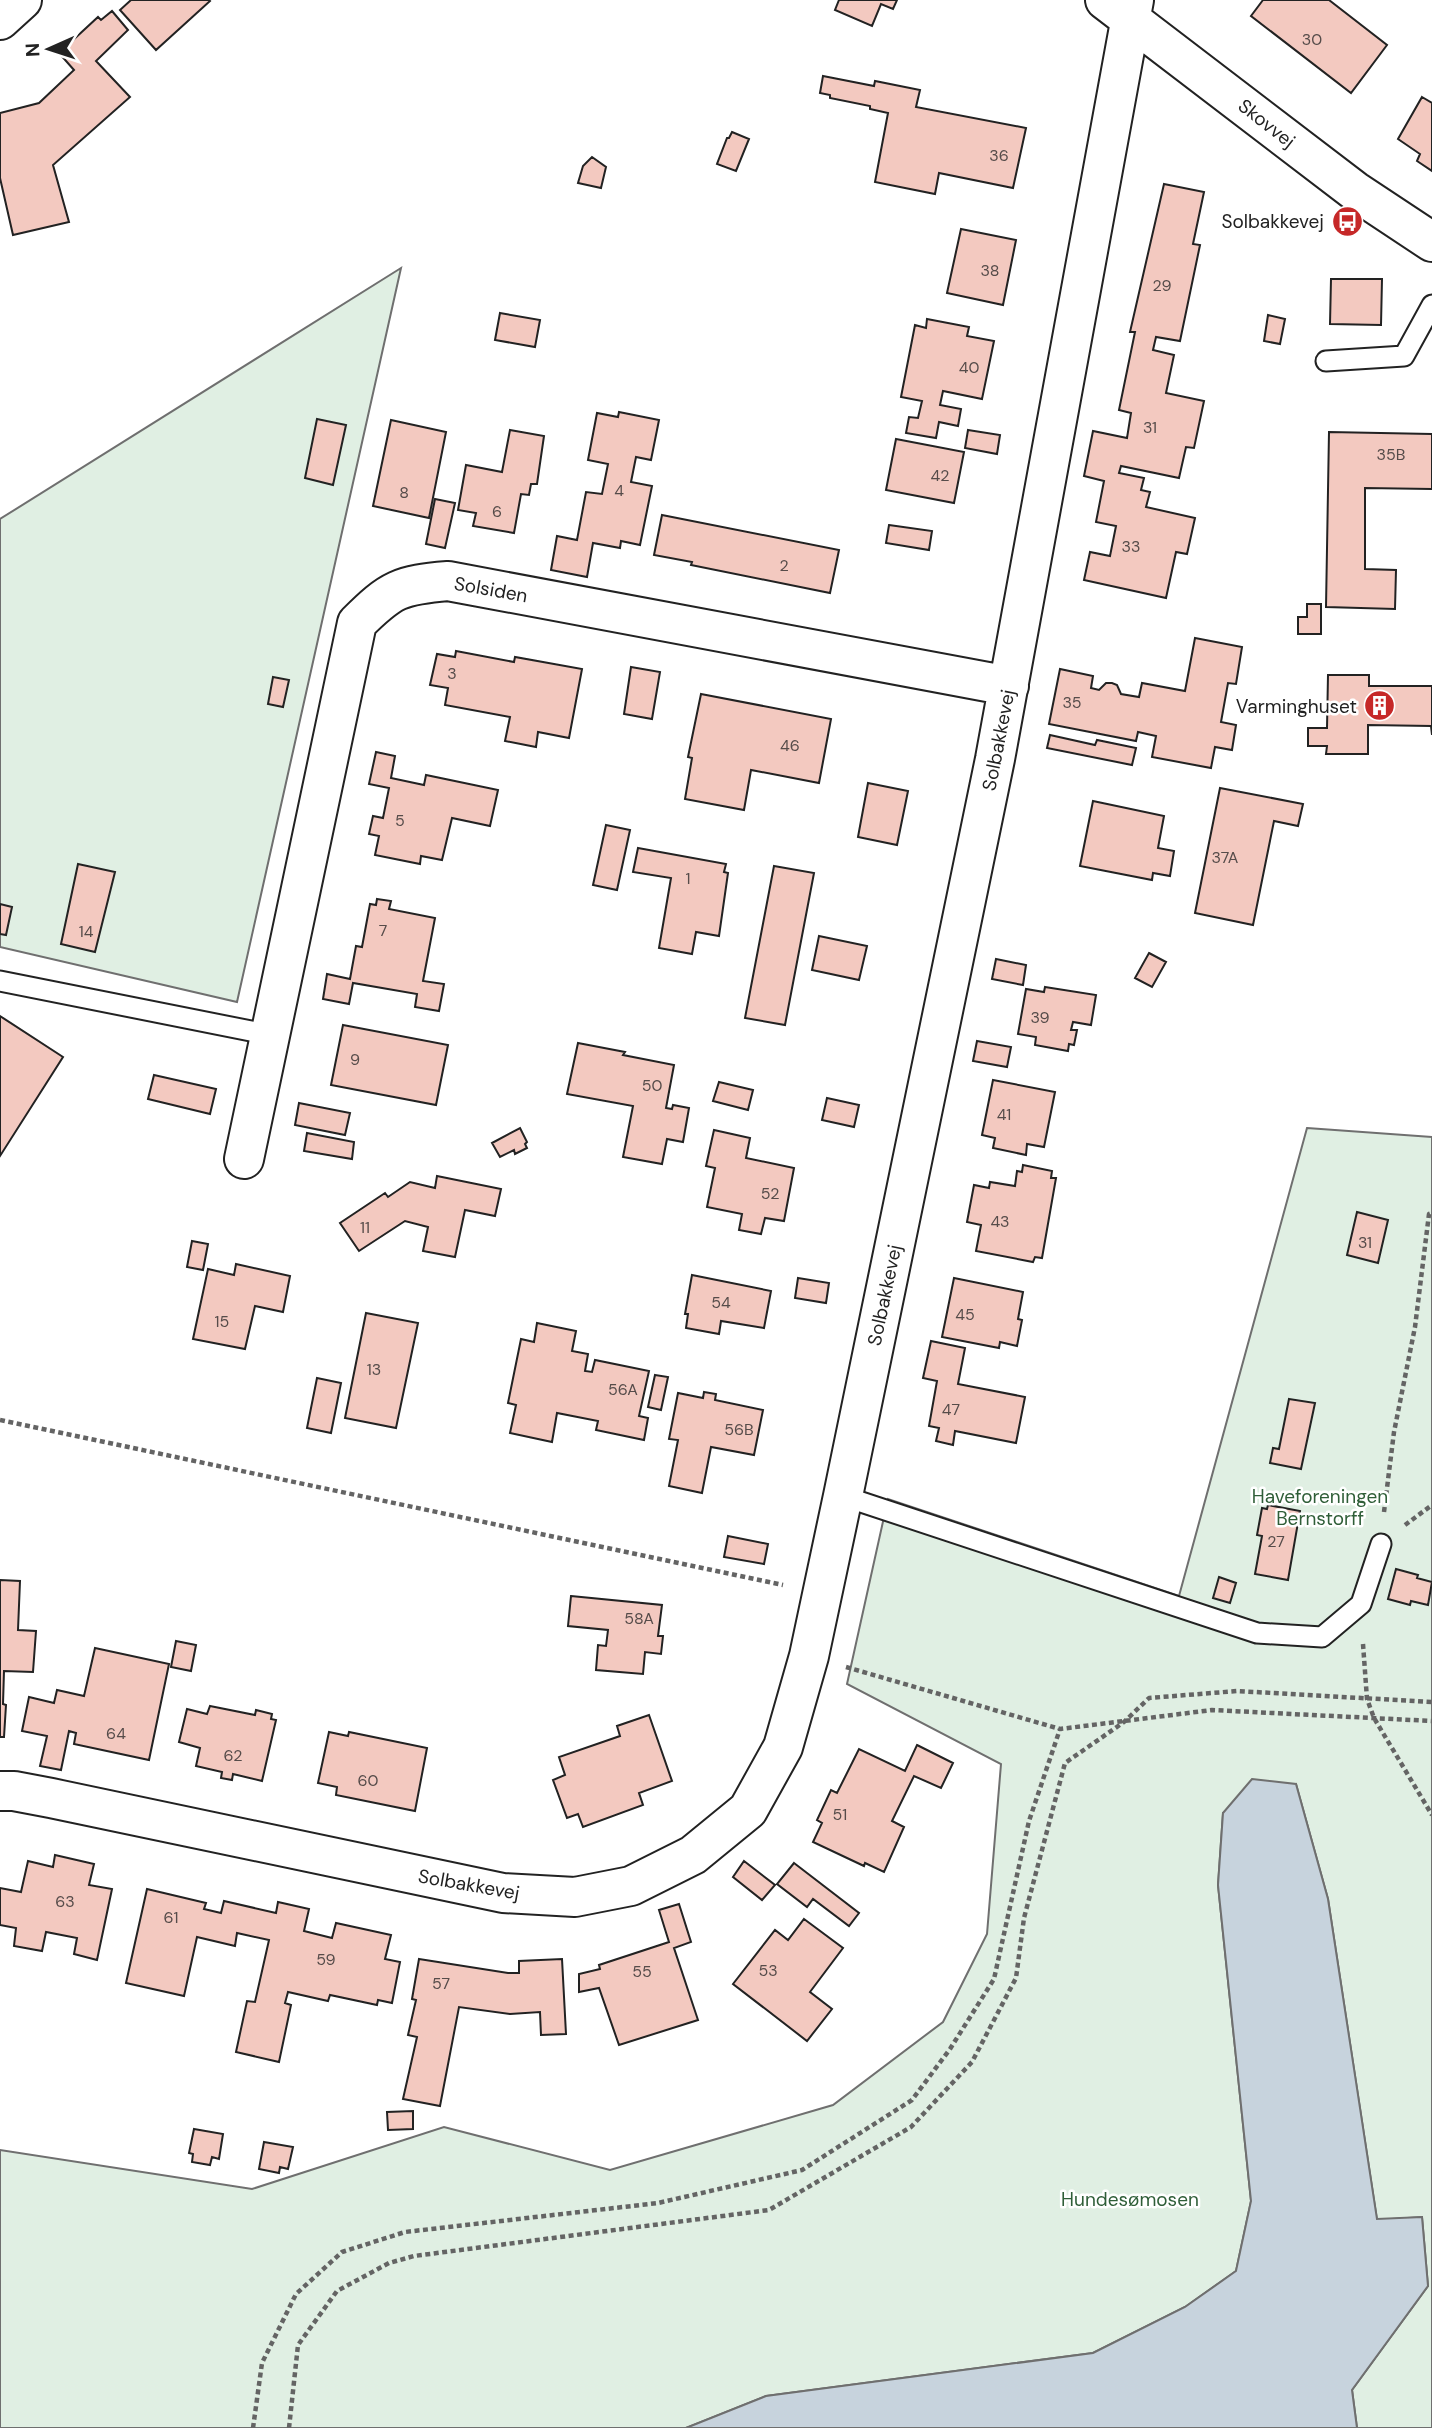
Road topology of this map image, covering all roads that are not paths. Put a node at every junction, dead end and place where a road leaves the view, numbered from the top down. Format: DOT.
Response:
graph roads {
  1 [pos="22,0"];
  2 [pos="1123,6"];
  3 [pos="0,20"];
  4 [pos="1432,242"];
  5 [pos="1432,304"];
  6 [pos="1326,361"];
  7 [pos="1009,686"];
  8 [pos="0,981"];
  9 [pos="271,1035"];
  10 [pos="244,1159"];
  11 [pos="843,1496"];
  12 [pos="1381,1544"];
  13 [pos="0,1791"];
  1 -- 3 [label="street"];
  2 -- 4 [label="street, Skovvej"];
  2 -- 7 [label="street, Solbakkevej"];
  5 -- 6 [label="lane"];
  7 -- 9 [label="street, Solsiden"];
  7 -- 11 [label="street, Solbakkevej"];
  8 -- 9 [label="lane"];
  9 -- 10 [label="street, Solsiden"];
  11 -- 12 [label="lane"];
  11 -- 13 [label="street, Solbakkevej"];
}
